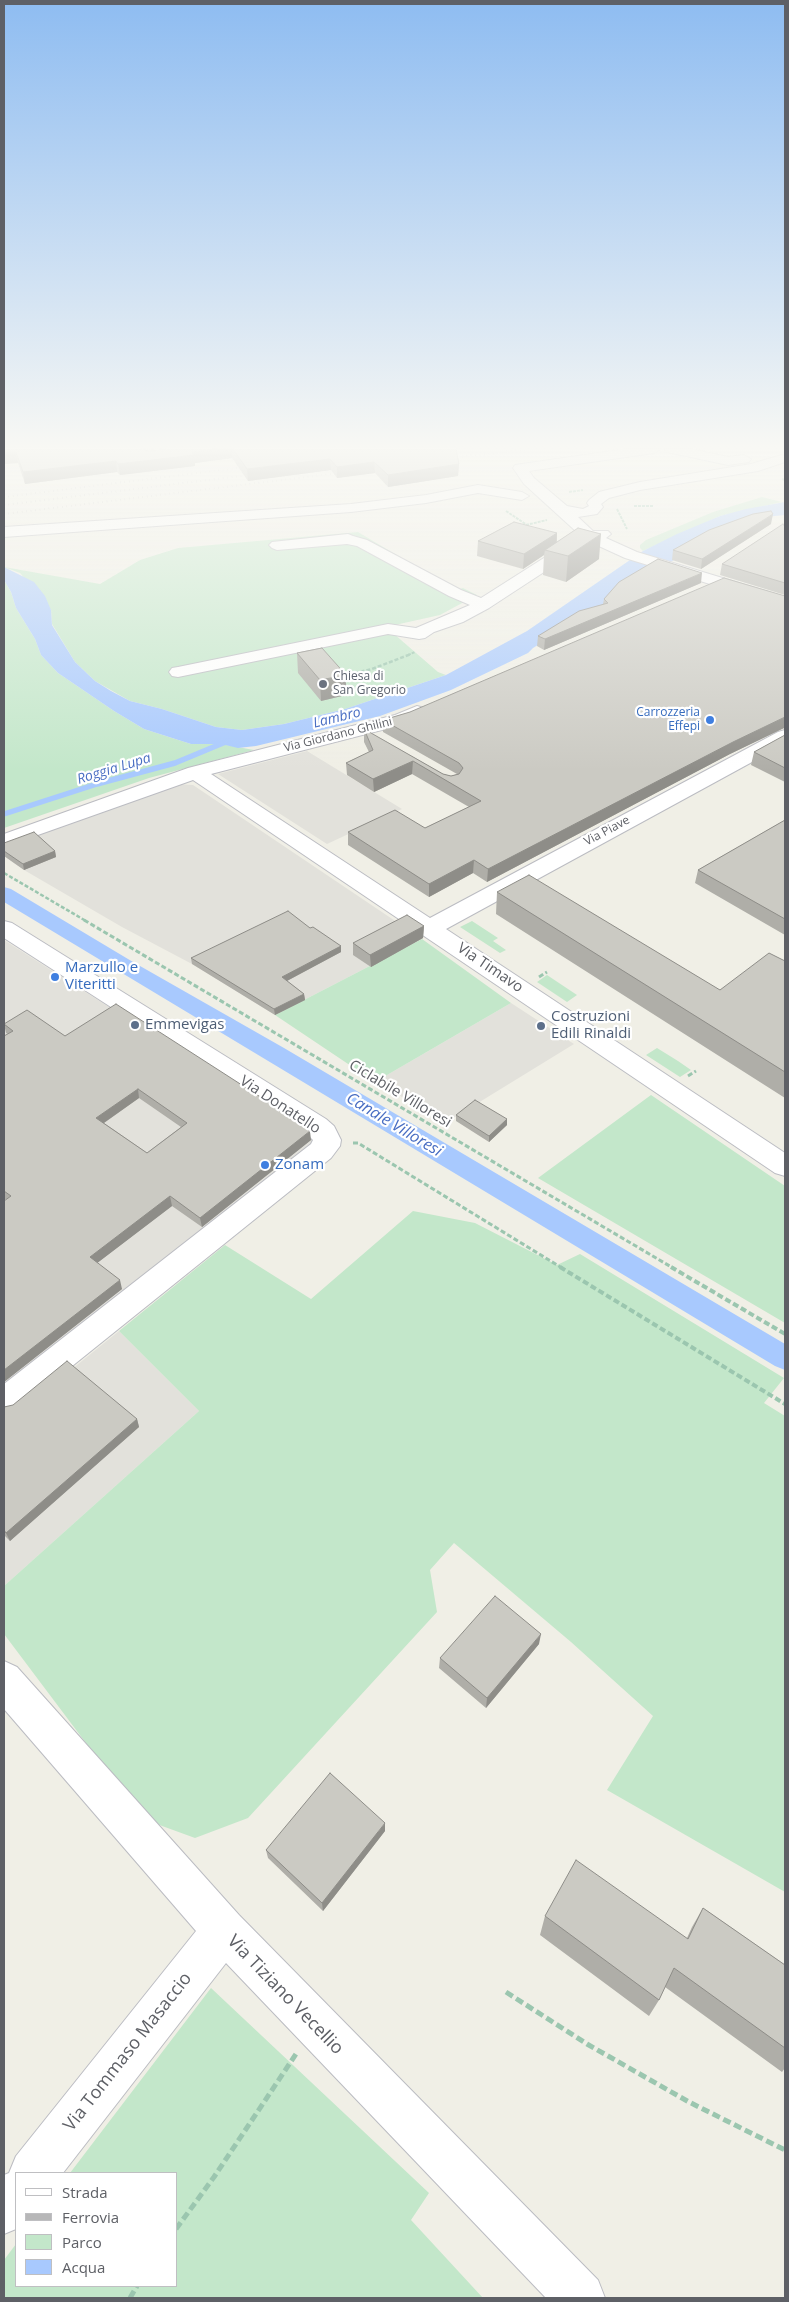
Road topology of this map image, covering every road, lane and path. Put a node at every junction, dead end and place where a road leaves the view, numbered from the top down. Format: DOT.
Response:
graph roads {
  1 [pos="386,556"];
  2 [pos="556,556"];
  3 [pos="634,556"];
  4 [pos="722,565"];
  5 [pos="700,586"];
  6 [pos="785,602"];
  7 [pos="483,604"];
  8 [pos="421,642"];
  9 [pos="178,672"];
  10 [pos="337,677"];
  11 [pos="437,703"];
  12 [pos="361,730"];
  13 [pos="785,736"];
  14 [pos="386,744"];
  15 [pos="195,772"];
  16 [pos="4,841"];
  17 [pos="4,873"];
  18 [pos="4,928"];
  19 [pos="430,928"];
  20 [pos="328,1140"];
  21 [pos="785,1166"];
  22 [pos="785,1334"];
  23 [pos="4,1402"];
  24 [pos="785,1404"];
  25 [pos="4,1680"];
  26 [pos="224,1930"];
  27 [pos="506,1992"];
  28 [pos="315,2026"];
  29 [pos="785,2150"];
  30 [pos="34,2172"];
  31 [pos="15,2195"];
  32 [pos="4,2210"];
  33 [pos="178,2226"];
  34 [pos="136,2287"];
  35 [pos="130,2298"];
  36 [pos="580,2298"];
  1 -- 7 [label="street"];
  2 -- 7 [label="street"];
  3 -- 5 [label="street"];
  4 -- 5 [label="street"];
  5 -- 6 [label="street"];
  7 -- 8 [label="street"];
  8 -- 9 [label="street"];
  8 -- 10 [label="path"];
  11 -- 12 [label="street, Via Giordano Ghilini"];
  12 -- 14 [label="street"];
  12 -- 15 [label="street, Via Giordano Ghilini"];
  13 -- 19 [label="street, Via Piave"];
  15 -- 16 [label="street, Via Giordano Ghilini"];
  15 -- 19 [label="street, Via Timavo"];
  17 -- 22 [label="path, Ciclabile Villoresi"];
  18 -- 20 [label="street, Via Donatello"];
  19 -- 21 [label="street, Via Timavo"];
  20 -- 23 [label="street, Via Donatello"];
  20 -- 24 [label="path"];
  25 -- 26 [label="street, Via Tiziano Vecellio"];
  26 -- 28 [label="street, Via Tiziano Vecellio"];
  26 -- 30 [label="street, Via Tommaso Masaccio"];
  27 -- 29 [label="path"];
  28 -- 33 [label="path"];
  28 -- 36 [label="street, Via Tiziano Vecellio"];
  31 -- 32 [label="street"];
  34 -- 35 [label="path"];
}
